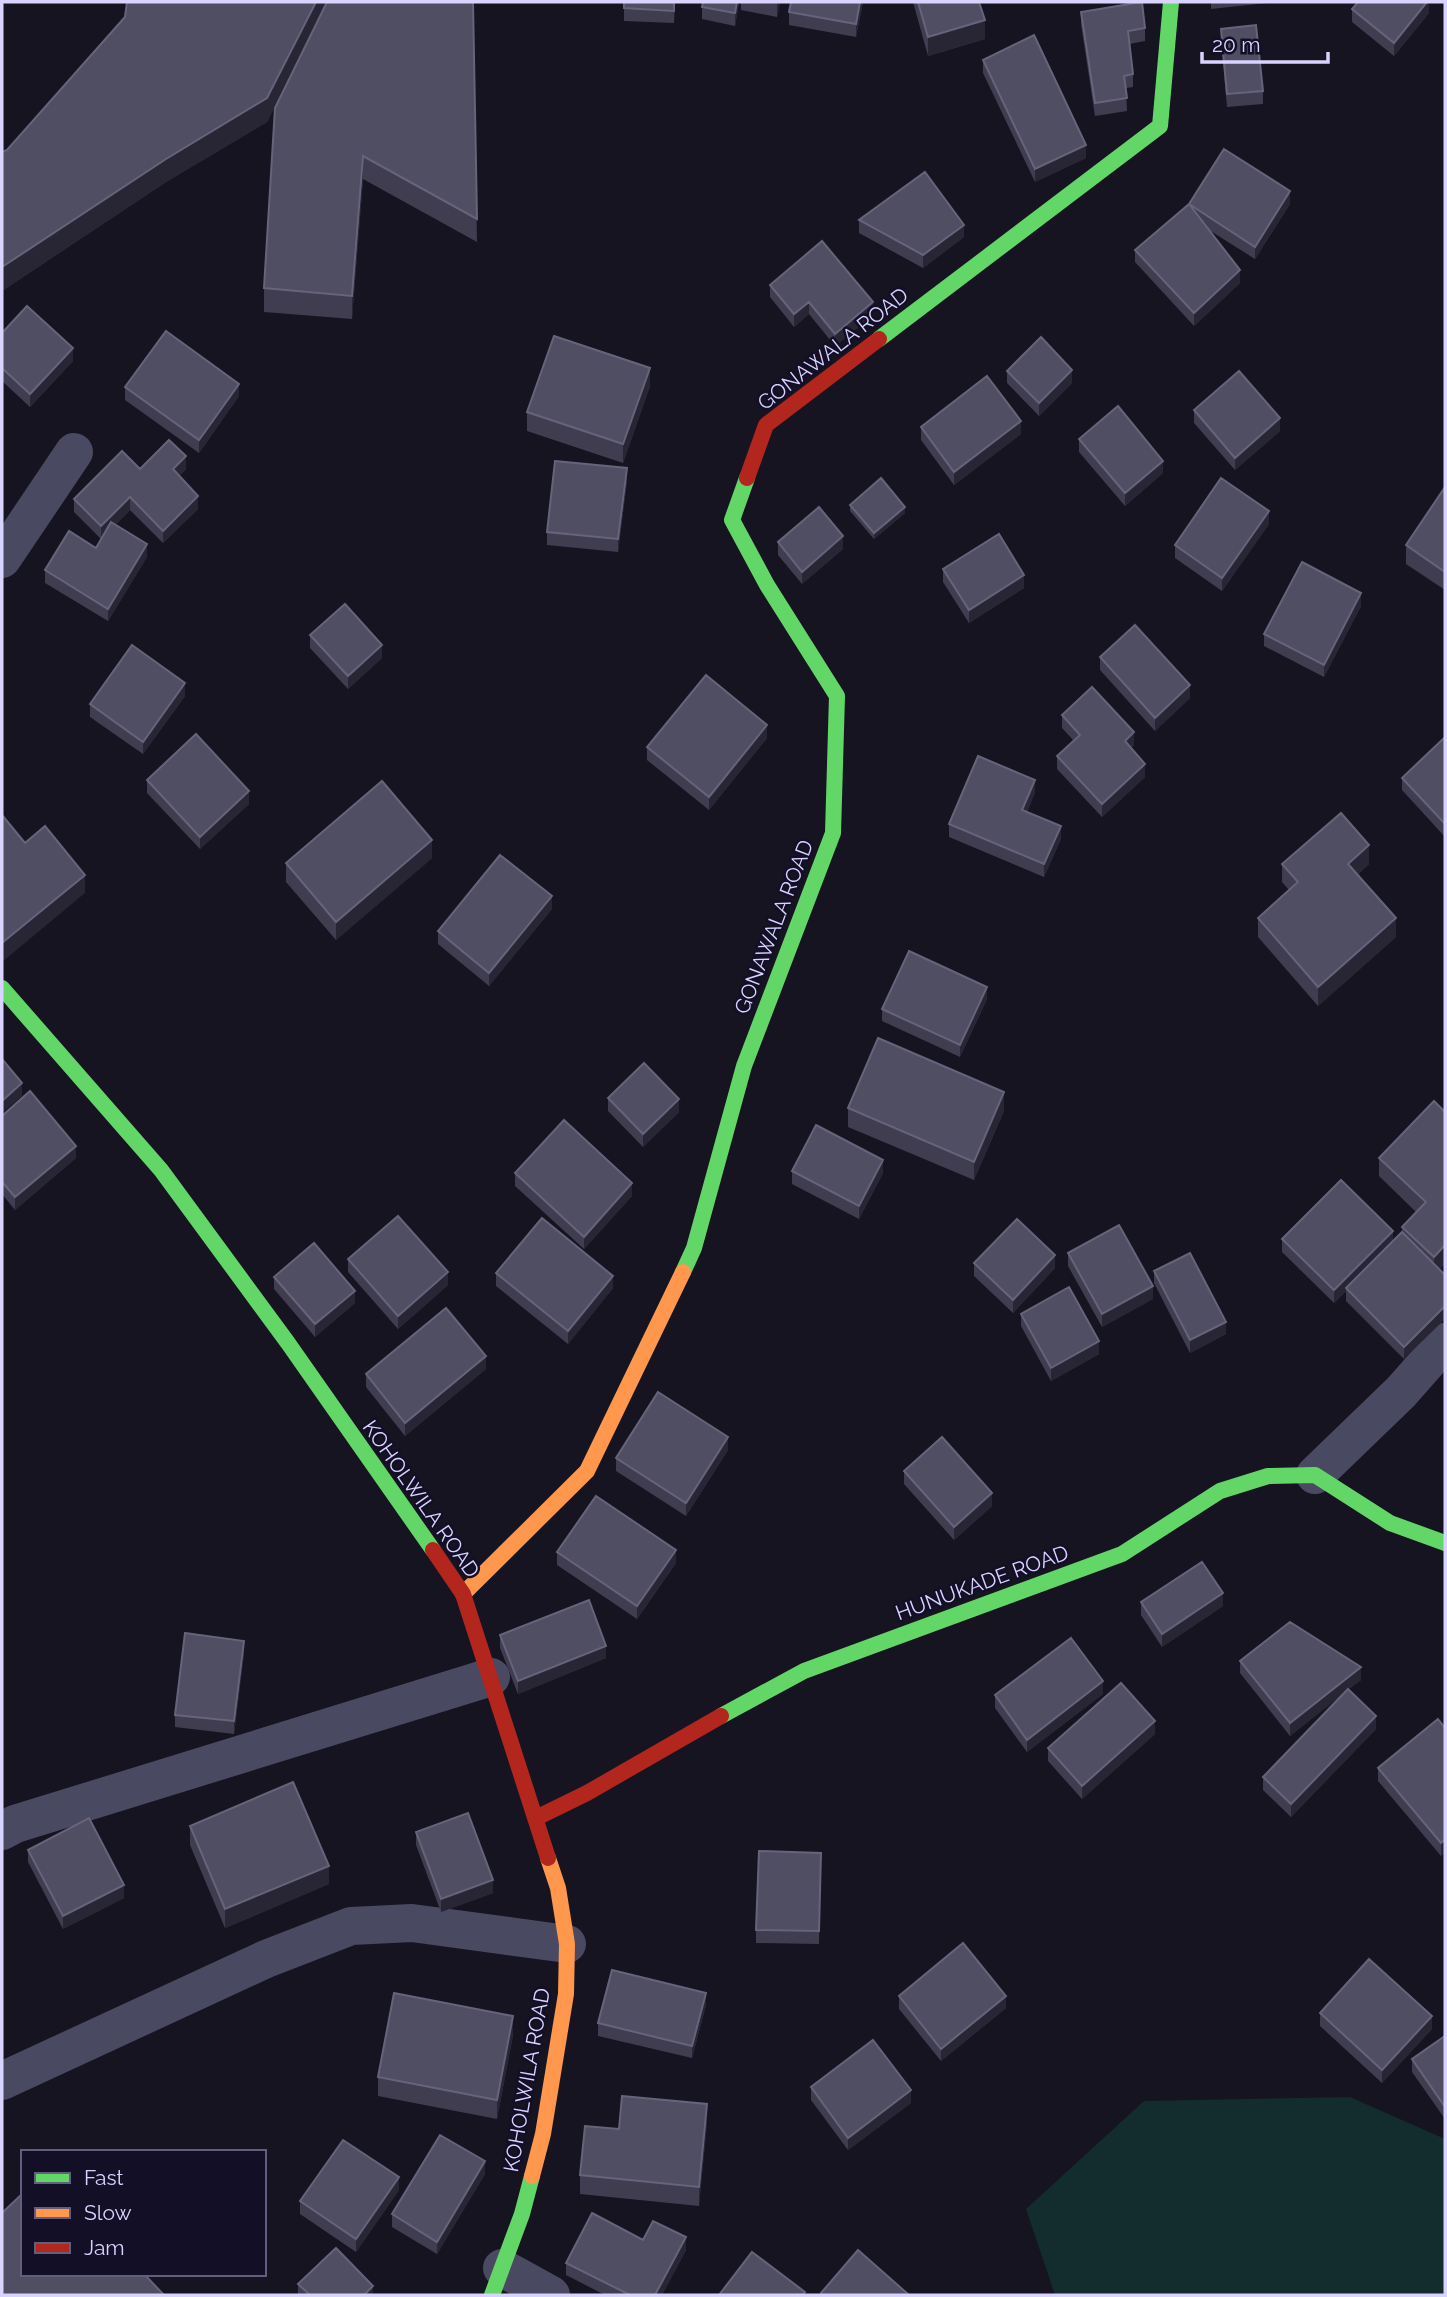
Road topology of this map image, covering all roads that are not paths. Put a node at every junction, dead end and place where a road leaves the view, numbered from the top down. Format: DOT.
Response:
graph roads {
  1 [pos="1171,2"];
  2 [pos="74,452"];
  3 [pos="2,559"];
  4 [pos="2,988"];
  5 [pos="1445,1342"];
  6 [pos="1315,1475"];
  7 [pos="1445,1543"];
  8 [pos="463,1594"];
  9 [pos="491,1677"];
  10 [pos="536,1818"];
  11 [pos="2,1831"];
  12 [pos="567,1944"];
  13 [pos="2,2081"];
  14 [pos="497,2282"];
  15 [pos="551,2295"];
  1 -- 8 [label="street, GONAWALA ROAD"];
  2 -- 3 [label="street"];
  4 -- 8 [label="street, KOHOLWILA ROAD"];
  5 -- 6 [label="street"];
  6 -- 7 [label="street"];
  6 -- 10 [label="street, HUNUKADE ROAD"];
  8 -- 9 [label="street, KOHOLWILA ROAD"];
  9 -- 10 [label="street, KOHOLWILA ROAD"];
  9 -- 11 [label="street"];
  10 -- 12 [label="street, KOHOLWILA ROAD"];
  12 -- 13 [label="street"];
  12 -- 14 [label="street, KOHOLWILA ROAD"];
  14 -- 15 [label="street"];
}
